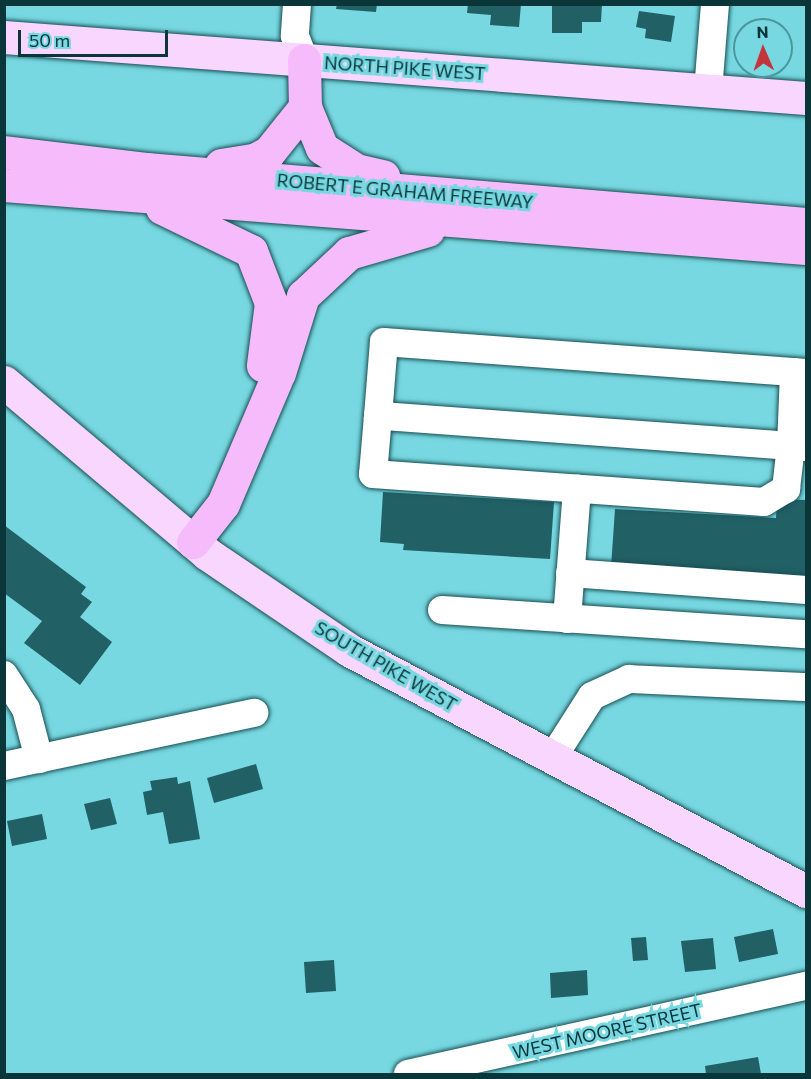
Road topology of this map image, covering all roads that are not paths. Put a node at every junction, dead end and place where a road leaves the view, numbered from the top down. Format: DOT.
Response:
graph roads {
  1 [pos="297,4"];
  2 [pos="715,4"];
  3 [pos="4,37"];
  4 [pos="304,60"];
  5 [pos="708,91"];
  6 [pos="807,98"];
  7 [pos="305,107"];
  8 [pos="4,152"];
  9 [pos="139,182"];
  10 [pos="4,185"];
  11 [pos="478,210"];
  12 [pos="807,224"];
  13 [pos="807,249"];
  14 [pos="800,372"];
  15 [pos="4,382"];
  16 [pos="378,416"];
  17 [pos="249,444"];
  18 [pos="799,447"];
  19 [pos="577,488"];
  20 [pos="193,542"];
  21 [pos="570,573"];
  22 [pos="807,590"];
  23 [pos="442,610"];
  24 [pos="567,619"];
  25 [pos="807,634"];
  26 [pos="4,675"];
  27 [pos="807,687"];
  28 [pos="254,713"];
  29 [pos="553,757"];
  30 [pos="39,759"];
  31 [pos="4,766"];
  32 [pos="807,891"];
  33 [pos="807,986"];
  34 [pos="408,1074"];
  1 -- 4 [label="street"];
  2 -- 5 [label="street"];
  3 -- 4 [label="main road, NORTH PIKE WEST"];
  4 -- 5 [label="main road, NORTH PIKE WEST"];
  4 -- 7 [label="highway"];
  5 -- 6 [label="main road, NORTH PIKE WEST"];
  7 -- 9 [label="highway"];
  7 -- 11 [label="highway"];
  8 -- 9 [label="highway, ROBERT E GRAHAM FREEWAY"];
  9 -- 10 [label="highway, ROBERT E GRAHAM FREEWAY"];
  9 -- 11 [label="highway, ROBERT E GRAHAM FREEWAY"];
  9 -- 17 [label="highway"];
  11 -- 12 [label="highway, ROBERT E GRAHAM FREEWAY"];
  11 -- 13 [label="highway, ROBERT E GRAHAM FREEWAY"];
  11 -- 17 [label="highway"];
  14 -- 16 [label="street"];
  14 -- 18 [label="street"];
  15 -- 20 [label="main road, SOUTH PIKE WEST"];
  16 -- 18 [label="street"];
  16 -- 19 [label="street"];
  17 -- 20 [label="highway"];
  18 -- 19 [label="street"];
  19 -- 21 [label="street"];
  20 -- 29 [label="main road, SOUTH PIKE WEST"];
  21 -- 22 [label="street"];
  21 -- 24 [label="street"];
  23 -- 24 [label="street"];
  24 -- 25 [label="street"];
  26 -- 30 [label="street"];
  27 -- 29 [label="street"];
  28 -- 30 [label="street"];
  29 -- 32 [label="main road, SOUTH PIKE WEST"];
  30 -- 31 [label="street"];
  33 -- 34 [label="street, WEST MOORE STREET"];
}
